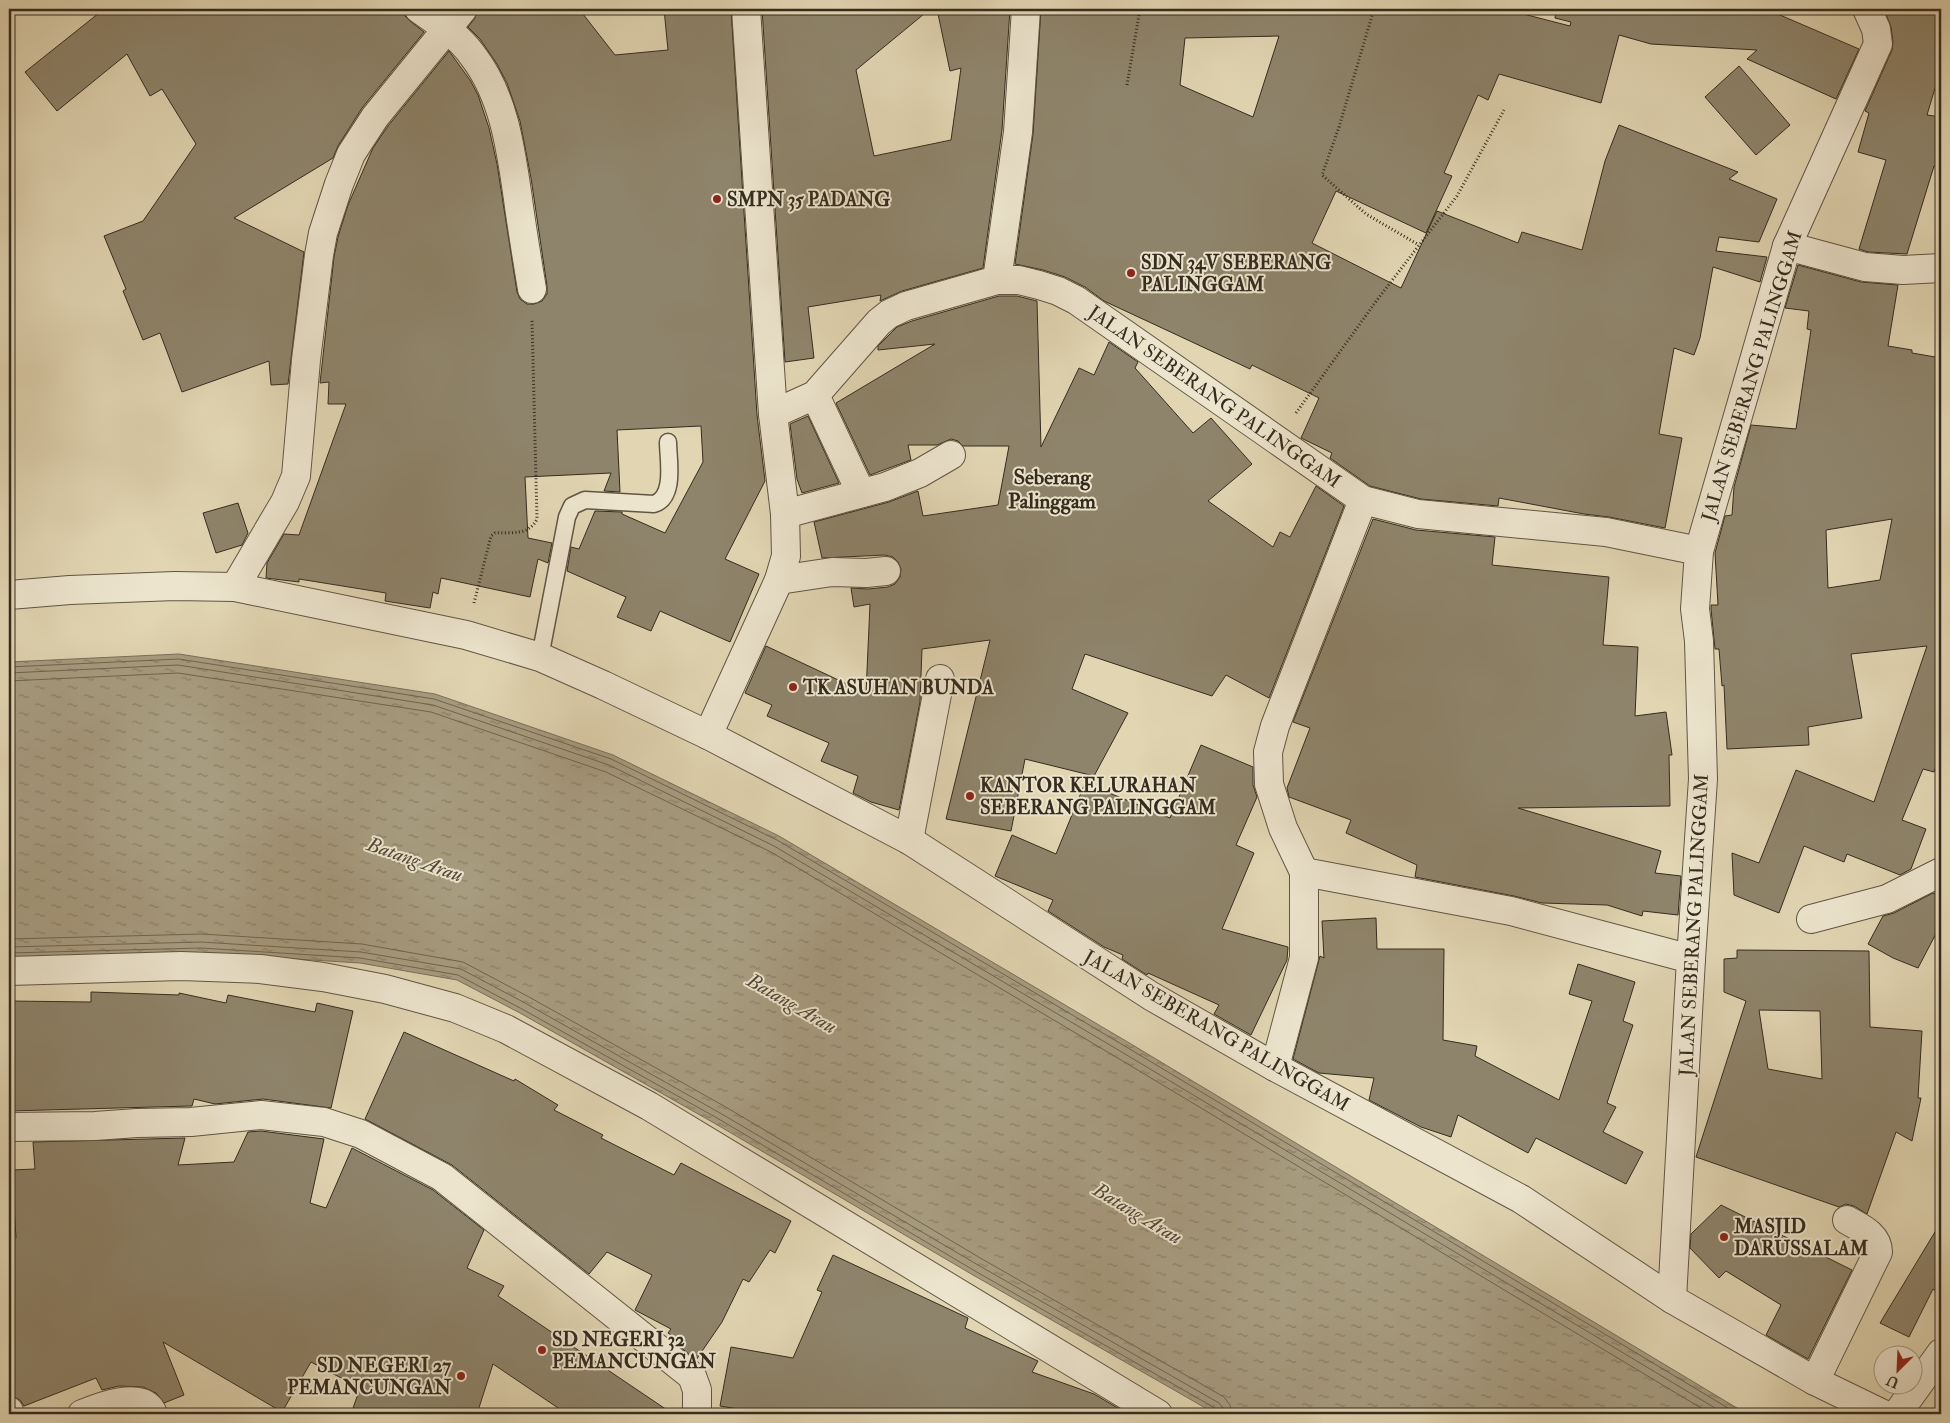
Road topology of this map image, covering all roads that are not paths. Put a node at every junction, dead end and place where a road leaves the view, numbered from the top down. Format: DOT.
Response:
graph roads {
  1 [pos="419,9"];
  2 [pos="746,9"];
  3 [pos="1026,9"];
  4 [pos="1867,9"];
  5 [pos="455,18"];
  6 [pos="1787,246"];
  7 [pos="1941,268"];
  8 [pos="997,280"];
  9 [pos="532,289"];
  10 [pos="815,394"];
  11 [pos="773,414"];
  12 [pos="668,442"];
  13 [pos="951,455"];
  14 [pos="861,493"];
  15 [pos="1363,500"];
  16 [pos="785,514"];
  17 [pos="1699,551"];
  18 [pos="886,571"];
  19 [pos="779,580"];
  20 [pos="235,587"];
  21 [pos="9,595"];
  22 [pos="540,657"];
  23 [pos="940,679"];
  24 [pos="708,735"];
  25 [pos="909,840"];
  26 [pos="1304,872"];
  27 [pos="1941,872"];
  28 [pos="1811,919"];
  29 [pos="1691,959"];
  30 [pos="9,971"];
  31 [pos="1275,1067"];
  32 [pos="9,1127"];
  33 [pos="1847,1220"];
  34 [pos="1672,1299"];
  35 [pos="1941,1353"];
  36 [pos="1815,1381"];
  37 [pos="9,1411"];
  38 [pos="10,1414"];
  39 [pos="82,1414"];
  40 [pos="153,1414"];
  41 [pos="696,1414"];
  42 [pos="1158,1414"];
  43 [pos="1883,1414"];
  44 [pos="1897,1414"];
  1 -- 5 [label="street"];
  2 -- 11 [label="street"];
  3 -- 8 [label="street"];
  4 -- 6 [label="street, JALAN SEBERANG PALINGGAM"];
  5 -- 9 [label="street"];
  5 -- 20 [label="street"];
  6 -- 7 [label="street"];
  6 -- 17 [label="street, JALAN SEBERANG PALINGGAM"];
  8 -- 10 [label="street, JALAN SEBERANG PALINGGAM"];
  8 -- 15 [label="street, JALAN SEBERANG PALINGGAM"];
  10 -- 11 [label="street, JALAN SEBERANG PALINGGAM"];
  10 -- 14 [label="street"];
  11 -- 16 [label="street"];
  12 -- 22 [label="lane"];
  13 -- 14 [label="street"];
  14 -- 16 [label="street"];
  15 -- 17 [label="street, JALAN SEBERANG PALINGGAM"];
  15 -- 26 [label="street"];
  16 -- 19 [label="street"];
  17 -- 29 [label="street, JALAN SEBERANG PALINGGAM"];
  18 -- 19 [label="street"];
  19 -- 24 [label="street"];
  20 -- 21 [label="street, JALAN SEBERANG PALINGGAM"];
  20 -- 22 [label="street, JALAN SEBERANG PALINGGAM"];
  22 -- 24 [label="street, JALAN SEBERANG PALINGGAM"];
  23 -- 25 [label="street"];
  24 -- 25 [label="street, JALAN SEBERANG PALINGGAM"];
  25 -- 31 [label="street, JALAN SEBERANG PALINGGAM"];
  26 -- 29 [label="street"];
  26 -- 31 [label="street"];
  27 -- 28 [label="street"];
  29 -- 34 [label="street, JALAN SEBERANG PALINGGAM"];
  30 -- 42 [label="street"];
  31 -- 34 [label="street, JALAN SEBERANG PALINGGAM"];
  32 -- 41 [label="street"];
  33 -- 36 [label="street"];
  34 -- 36 [label="street, JALAN SEBERANG PALINGGAM"];
  35 -- 44 [label="street"];
  36 -- 43 [label="street, JALAN SEBERANG PALINGGAM"];
  37 -- 38 [label="street"];
  39 -- 40 [label="street"];
}
